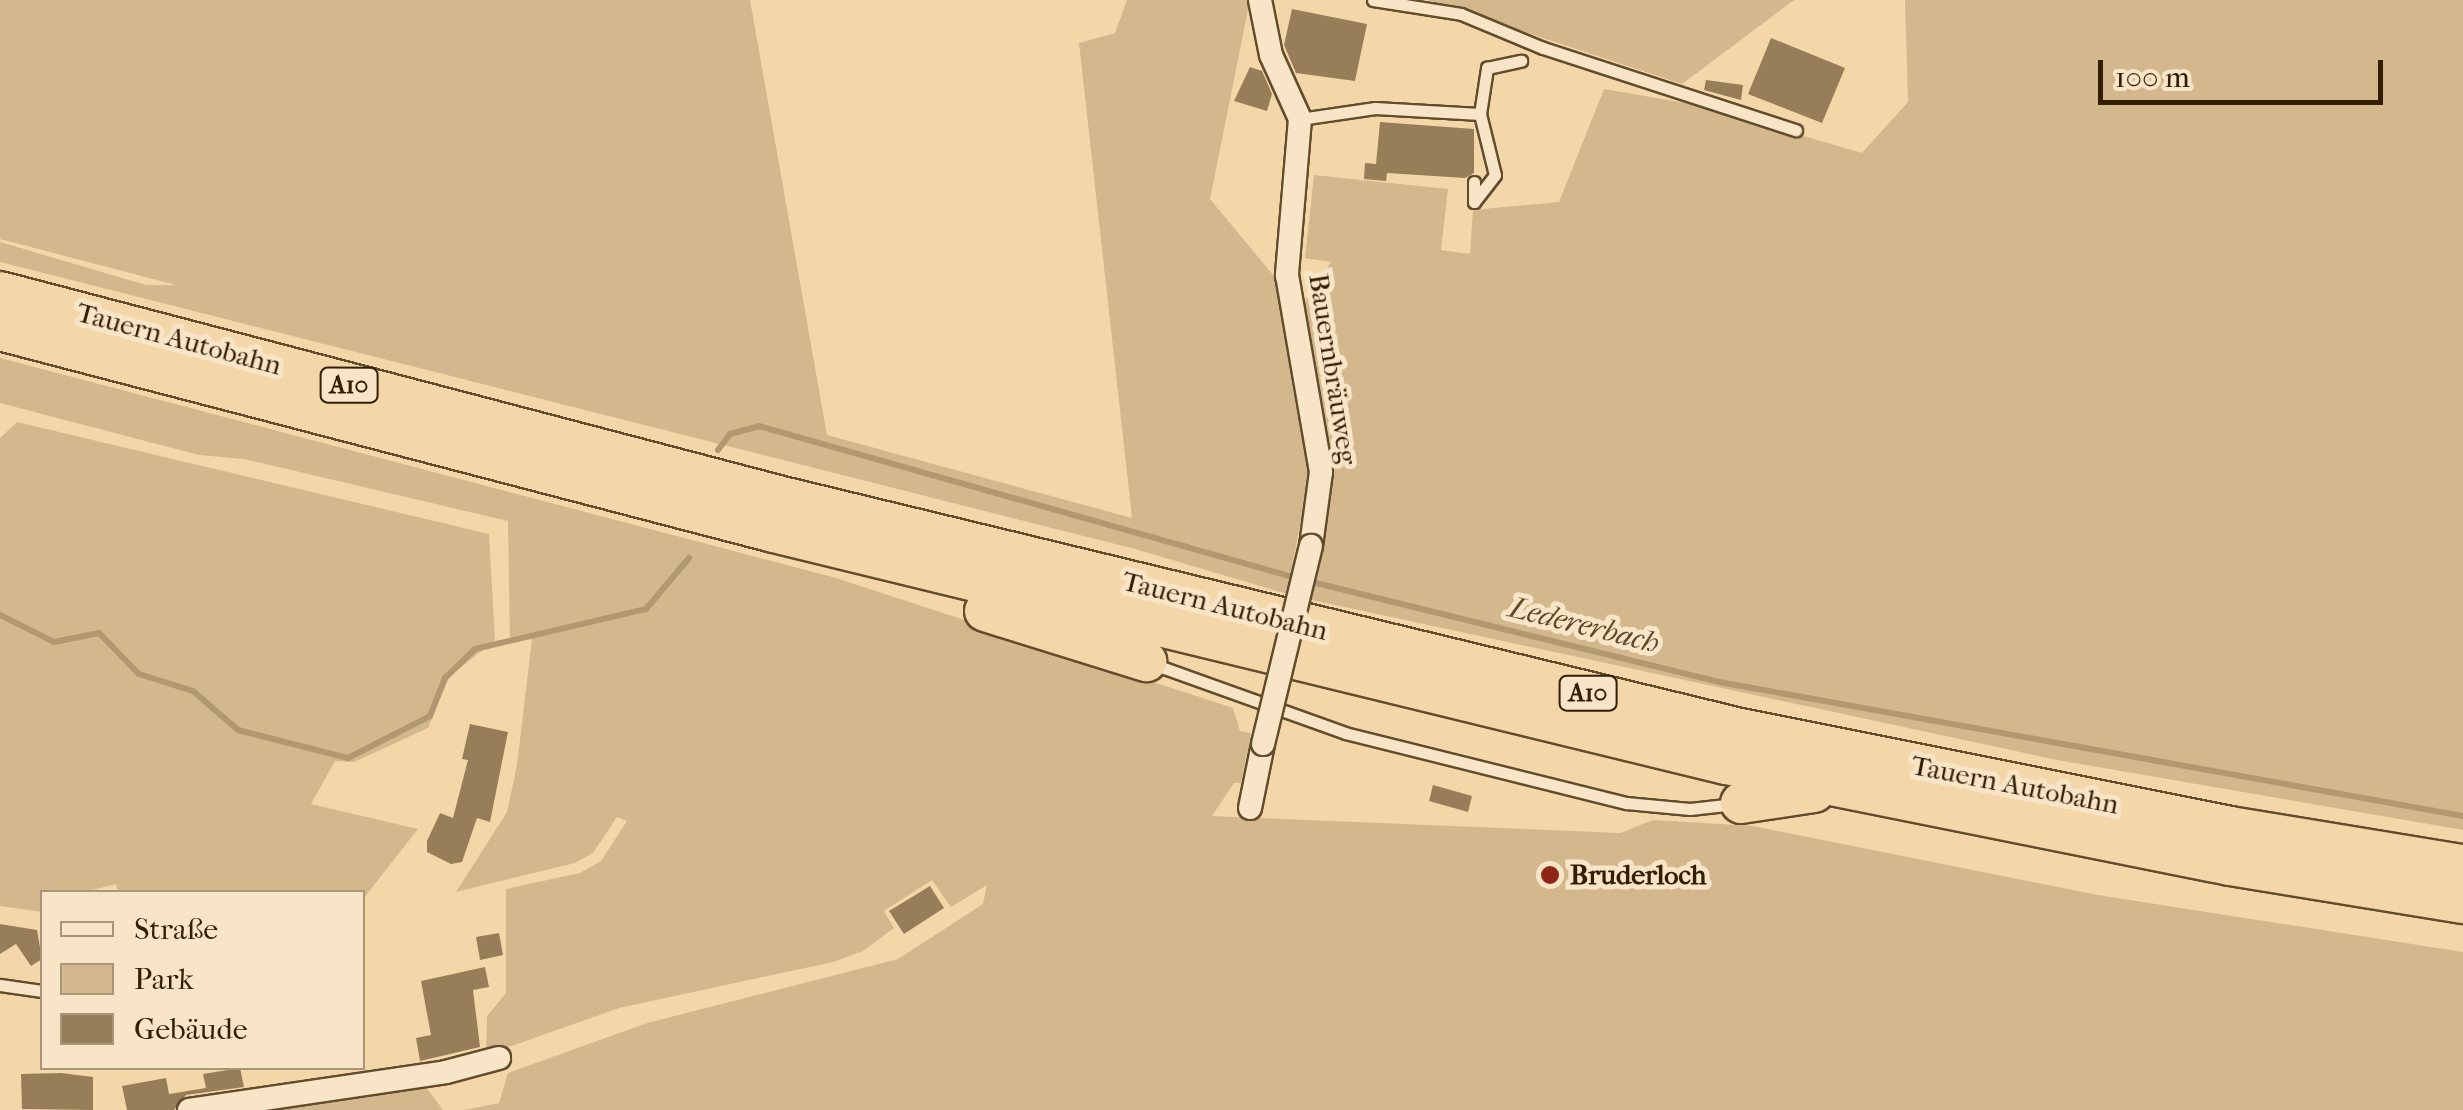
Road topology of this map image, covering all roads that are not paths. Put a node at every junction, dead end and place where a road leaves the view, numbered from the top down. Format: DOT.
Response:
graph roads {
  1 [pos="1260,0"];
  2 [pos="1373,0"];
  3 [pos="1520,61"];
  4 [pos="1480,114"];
  5 [pos="1300,118"];
  6 [pos="1796,130"];
  7 [pos="1474,182"];
  8 [pos="0,292"];
  9 [pos="0,330"];
  10 [pos="770,532"];
  11 [pos="1146,661"];
  12 [pos="1832,786"];
  13 [pos="1741,803"];
  14 [pos="1250,808"];
  15 [pos="2463,865"];
  16 [pos="2463,903"];
  17 [pos="0,986"];
  18 [pos="40,991"];
  19 [pos="499,1058"];
  20 [pos="188,1110"];
  1 -- 5 [label="street, Bauernbräuweg"];
  2 -- 6 [label="lane"];
  3 -- 4 [label="lane"];
  4 -- 5 [label="lane"];
  4 -- 7 [label="lane"];
  5 -- 14 [label="street, Bauernbräuweg, bridge"];
  8 -- 15 [label="highway, Tauern Autobahn / A10"];
  9 -- 10 [label="highway, Tauern Autobahn / A10"];
  10 -- 11 [label="highway"];
  10 -- 12 [label="highway, Tauern Autobahn / A10"];
  11 -- 13 [label="lane"];
  12 -- 13 [label="highway"];
  12 -- 16 [label="highway, Tauern Autobahn / A10"];
  17 -- 18 [label="lane"];
  19 -- 20 [label="street"];
}
